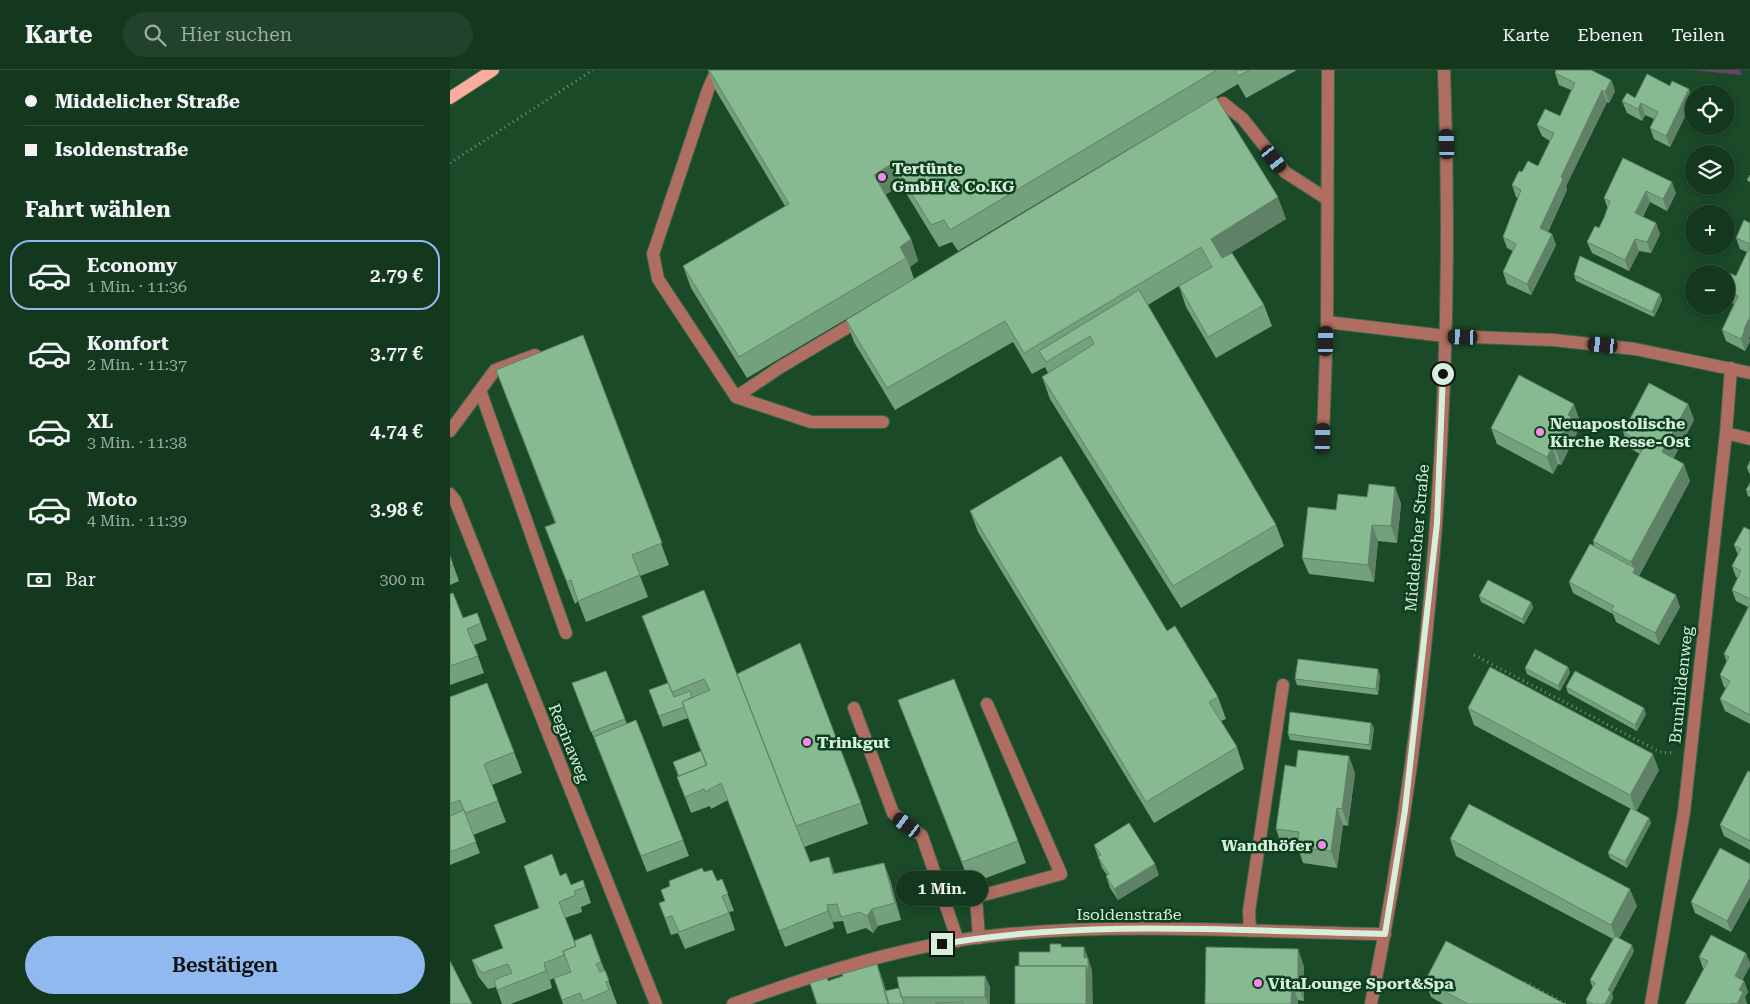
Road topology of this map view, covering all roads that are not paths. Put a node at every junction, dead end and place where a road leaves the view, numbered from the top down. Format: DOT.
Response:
graph roads {
  1 [pos="493,70"];
  2 [pos="724,70"];
  3 [pos="1328,70"];
  4 [pos="1444,70"];
  5 [pos="450,98"];
  6 [pos="1198,117"];
  7 [pos="1327,199"];
  8 [pos="876,310"];
  9 [pos="1327,322"];
  10 [pos="1445,336"];
  11 [pos="535,355"];
  12 [pos="1731,368"];
  13 [pos="1750,373"];
  14 [pos="480,390"];
  15 [pos="736,398"];
  16 [pos="883,422"];
  17 [pos="450,431"];
  18 [pos="1726,433"];
  19 [pos="1323,438"];
  20 [pos="1750,438"];
  21 [pos="452,499"];
  22 [pos="566,634"];
  23 [pos="1283,685"];
  24 [pos="987,704"];
  25 [pos="854,708"];
  26 [pos="1250,932"];
  27 [pos="1385,934"];
  28 [pos="979,938"];
  29 [pos="958,941"];
  30 [pos="656,1004"];
  31 [pos="733,1004"];
  32 [pos="1371,1004"];
  33 [pos="1651,1004"];
  1 -- 5 [label="main road"];
  2 -- 15 [label="street"];
  3 -- 7 [label="street"];
  4 -- 10 [label="street, Middelicher Straße"];
  6 -- 7 [label="street"];
  7 -- 9 [label="street"];
  8 -- 15 [label="street"];
  9 -- 10 [label="street"];
  9 -- 19 [label="street"];
  10 -- 12 [label="street"];
  10 -- 27 [label="street, Middelicher Straße"];
  11 -- 14 [label="street"];
  12 -- 13 [label="street"];
  12 -- 18 [label="street, Brunhildenweg"];
  14 -- 17 [label="street"];
  14 -- 22 [label="street"];
  15 -- 16 [label="street"];
  18 -- 20 [label="street"];
  18 -- 33 [label="street, Brunhildenweg"];
  21 -- 30 [label="street, Reginaweg"];
  23 -- 26 [label="street"];
  24 -- 28 [label="street"];
  25 -- 29 [label="street"];
  26 -- 27 [label="street, Isoldenstraße"];
  26 -- 28 [label="street, Isoldenstraße"];
  27 -- 32 [label="street, Middelicher Straße"];
  28 -- 29 [label="street, Isoldenstraße"];
  29 -- 31 [label="street, Isoldenstraße"];
}
